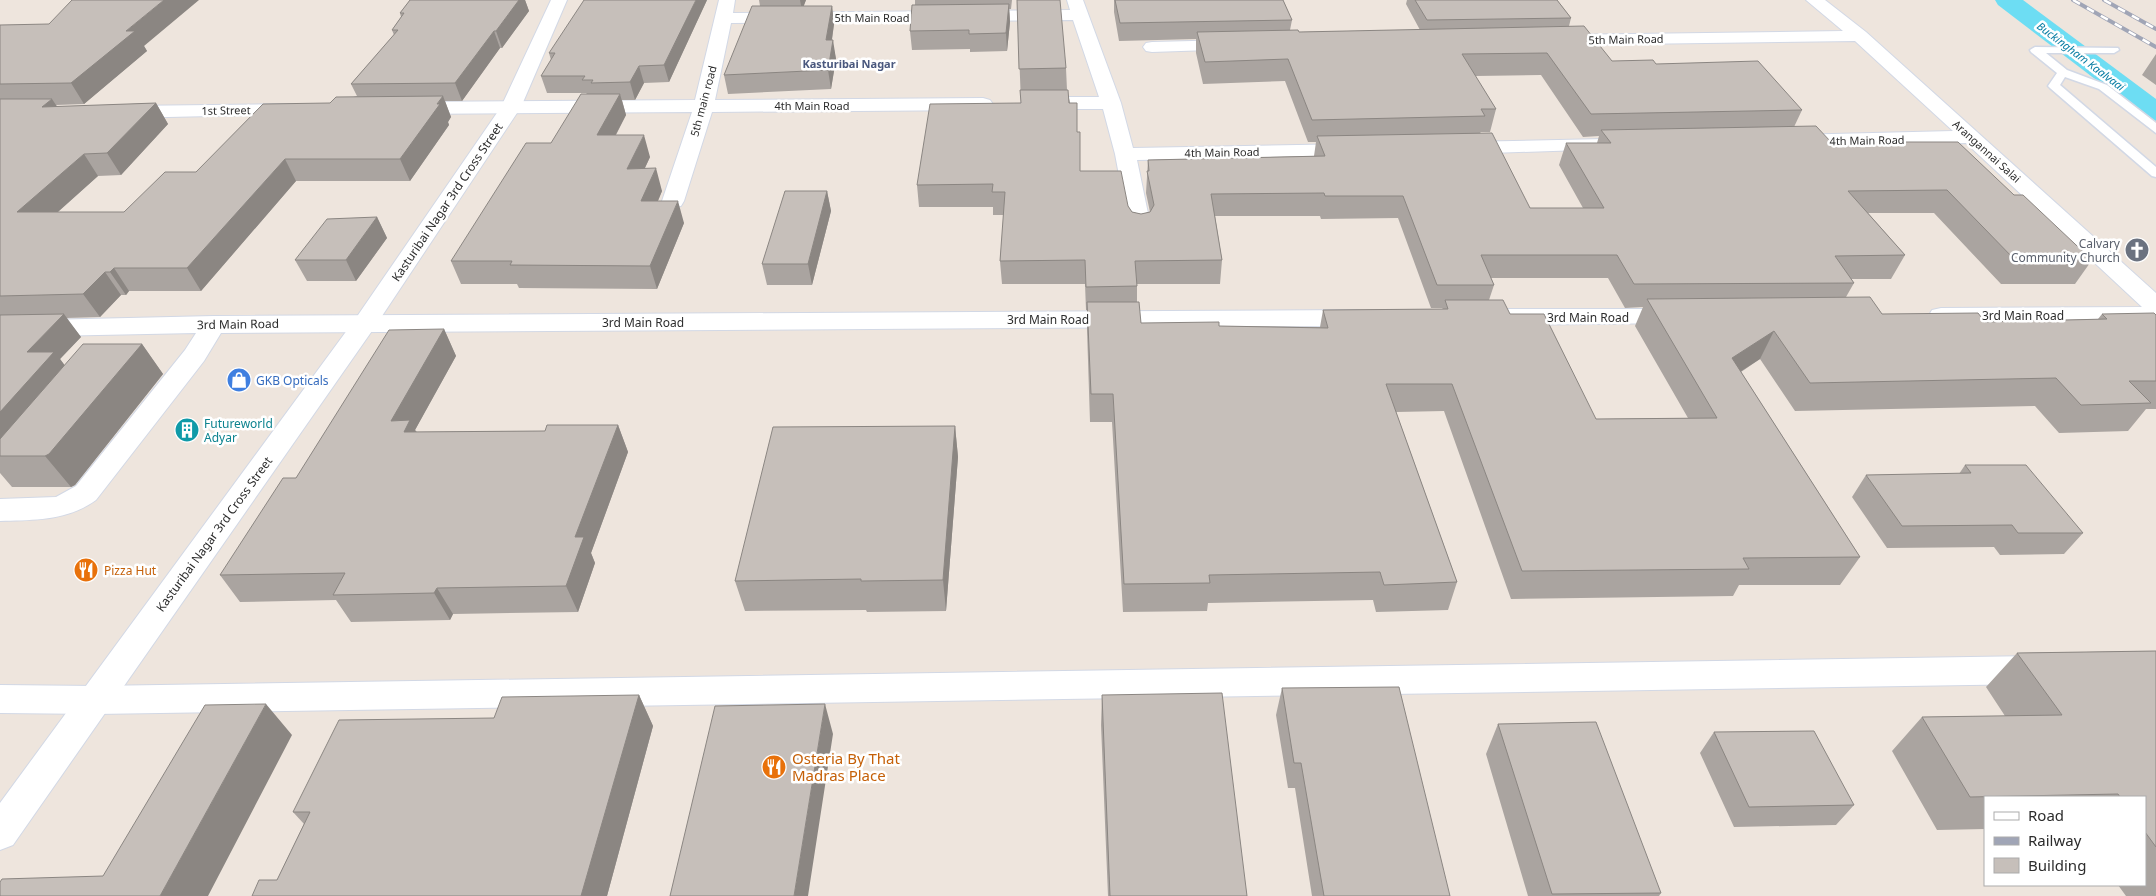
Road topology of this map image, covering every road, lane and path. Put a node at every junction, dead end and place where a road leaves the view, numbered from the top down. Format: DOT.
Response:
graph roads {
  1 [pos="559,0"];
  2 [pos="1814,0"];
  3 [pos="1078,8"];
  4 [pos="725,9"];
  5 [pos="1860,36"];
  6 [pos="1541,41"];
  7 [pos="1252,45"];
  8 [pos="1152,46"];
  9 [pos="2049,50"];
  10 [pos="2114,50"];
  11 [pos="2063,72"];
  12 [pos="1112,103"];
  13 [pos="704,106"];
  14 [pos="511,107"];
  15 [pos="393,109"];
  16 [pos="315,110"];
  17 [pos="108,112"];
  18 [pos="2156,129"];
  19 [pos="1973,138"];
  20 [pos="1774,141"];
  21 [pos="1624,144"];
  22 [pos="1444,148"];
  23 [pos="1374,149"];
  24 [pos="1125,154"];
  25 [pos="2156,173"];
  26 [pos="673,200"];
  27 [pos="1140,228"];
  28 [pos="2156,306"];
  29 [pos="2156,314"];
  30 [pos="1917,315"];
  31 [pos="1697,316"];
  32 [pos="1488,317"];
  33 [pos="1378,318"];
  34 [pos="365,323"];
  35 [pos="214,324"];
  36 [pos="125,326"];
  37 [pos="0,329"];
  38 [pos="110,349"];
  39 [pos="0,510"];
  40 [pos="2066,670"];
  41 [pos="0,699"];
  42 [pos="96,700"];
  43 [pos="0,833"];
  1 -- 14 [label="street, Kasturibai Nagar 3rd Cross Street"];
  2 -- 5 [label="street, Arangannai Salai"];
  3 -- 4 [label="street, 5th Main Road"];
  3 -- 12 [label="street"];
  4 -- 13 [label="street, 5th main road"];
  5 -- 6 [label="street, 5th Main Road"];
  5 -- 19 [label="street, Arangannai Salai"];
  7 -- 8 [label="street"];
  9 -- 10 [label="lane"];
  9 -- 11 [label="lane"];
  11 -- 18 [label="lane"];
  11 -- 25 [label="lane"];
  12 -- 13 [label="street, 4th Main Road"];
  12 -- 24 [label="street"];
  13 -- 14 [label="street, 4th Main Road"];
  13 -- 26 [label="street, 5th main road"];
  14 -- 15 [label="street"];
  14 -- 34 [label="street, Kasturibai Nagar 3rd Cross Street"];
  16 -- 17 [label="street, 1st Street"];
  19 -- 20 [label="street, 4th Main Road"];
  19 -- 28 [label="street, Arangannai Salai"];
  21 -- 22 [label="street"];
  23 -- 24 [label="street, 4th Main Road"];
  24 -- 27 [label="street"];
  29 -- 30 [label="street, 3rd Main Road"];
  31 -- 32 [label="street, 3rd Main Road"];
  33 -- 34 [label="street, 3rd Main Road"];
  34 -- 35 [label="street, 3rd Main Road"];
  34 -- 42 [label="street, Kasturibai Nagar 3rd Cross Street"];
  35 -- 36 [label="street, 3rd Main Road"];
  35 -- 39 [label="street"];
  36 -- 37 [label="street, 3rd Main Road"];
  36 -- 38 [label="street"];
  40 -- 42 [label="street"];
  41 -- 42 [label="street"];
  42 -- 43 [label="street, Kasturibai Nagar 3rd Cross Street"];
}
